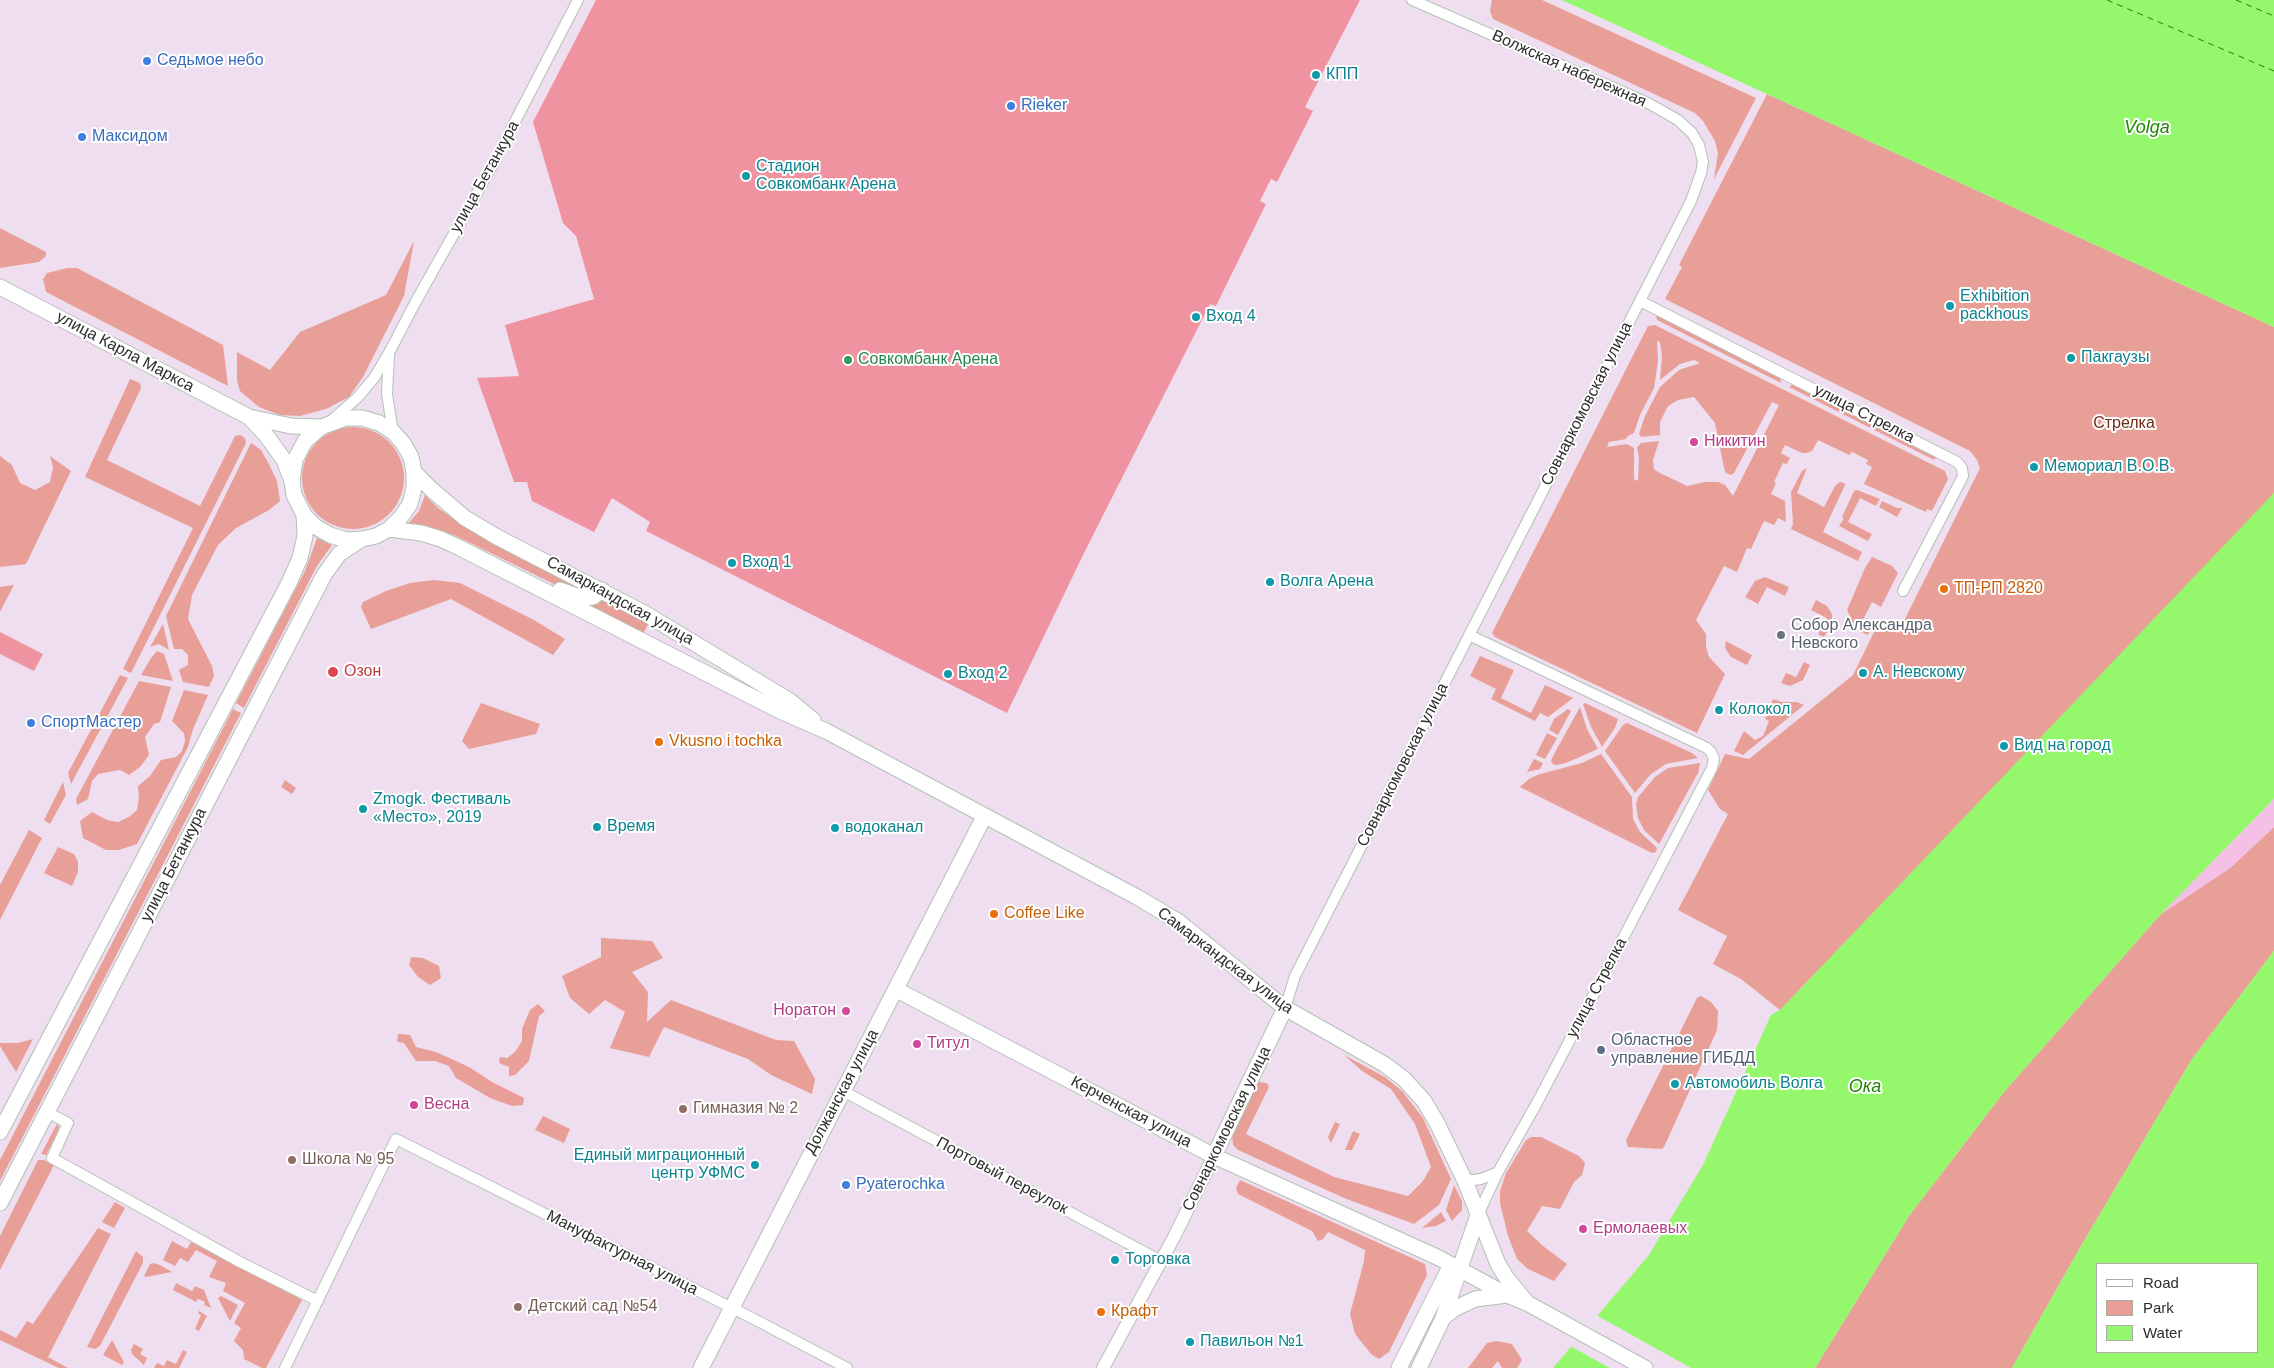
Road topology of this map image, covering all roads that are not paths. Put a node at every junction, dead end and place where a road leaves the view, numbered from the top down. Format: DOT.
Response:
graph roads {
  1 [pos="578,0"];
  2 [pos="1412,0"];
  3 [pos="1703,162"];
  4 [pos="0,287"];
  5 [pos="1640,300"];
  6 [pos="390,352"];
  7 [pos="249,417"];
  8 [pos="325,425"];
  9 [pos="393,432"];
  10 [pos="414,472"];
  11 [pos="292,481"];
  12 [pos="304,515"];
  13 [pos="389,528"];
  14 [pos="362,540"];
  15 [pos="534,586"];
  16 [pos="602,590"];
  17 [pos="1903,591"];
  18 [pos="1469,635"];
  19 [pos="826,731"];
  20 [pos="984,817"];
  21 [pos="897,990"];
  22 [pos="1285,1008"];
  23 [pos="843,1091"];
  24 [pos="48,1112"];
  25 [pos="0,1132"];
  26 [pos="1214,1156"];
  27 [pos="1498,1172"];
  28 [pos="1465,1181"];
  29 [pos="0,1203"];
  30 [pos="1478,1215"];
  31 [pos="1160,1261"];
  32 [pos="1456,1268"];
  33 [pos="1507,1295"];
  34 [pos="318,1301"];
  35 [pos="1527,1303"];
  36 [pos="731,1308"];
  37 [pos="1444,1318"];
  38 [pos="285,1368"];
  39 [pos="701,1368"];
  40 [pos="847,1368"];
  41 [pos="1103,1368"];
  42 [pos="1399,1368"];
  43 [pos="1419,1368"];
  44 [pos="1644,1368"];
  1 -- 6 [label="street, улица Бетанкура"];
  2 -- 3 [label="street, Волжская набережная"];
  3 -- 5 [label="street, Совнаркомовская улица"];
  4 -- 7 [label="main road, улица Карла Маркса"];
  5 -- 17 [label="street, улица Стрелка"];
  5 -- 18 [label="street, Совнаркомовская улица"];
  6 -- 8 [label="street, улица Бетанкура"];
  6 -- 9 [label="street, улица Бетанкура"];
  7 -- 8 [label="main road"];
  7 -- 11 [label="main road"];
  8 -- 9 [label="main road"];
  8 -- 11 [label="main road"];
  9 -- 10 [label="main road"];
  10 -- 13 [label="main road"];
  10 -- 16 [label="main road, Самаркандская улица"];
  11 -- 12 [label="main road"];
  12 -- 14 [label="main road"];
  12 -- 25 [label="main road, улица Бетанкура"];
  13 -- 14 [label="main road"];
  13 -- 15 [label="main road, Самаркандская улица"];
  14 -- 24 [label="main road, улица Бетанкура"];
  15 -- 16 [label="main road"];
  15 -- 19 [label="main road, Самаркандская улица"];
  16 -- 19 [label="main road, Самаркандская улица"];
  18 -- 22 [label="street, Совнаркомовская улица"];
  18 -- 27 [label="street, улица Стрелка"];
  19 -- 20 [label="main road, Самаркандская улица"];
  20 -- 21 [label="main road, Должанская улица"];
  20 -- 22 [label="main road, Самаркандская улица"];
  21 -- 23 [label="main road, Должанская улица"];
  21 -- 26 [label="main road, Керченская улица"];
  22 -- 26 [label="main road, Совнаркомовская улица"];
  22 -- 28 [label="main road, Самаркандская улица"];
  23 -- 31 [label="street, Портовый переулок"];
  23 -- 36 [label="main road, Должанская улица"];
  24 -- 29 [label="main road, улица Бетанкура"];
  24 -- 34 [label="street"];
  26 -- 31 [label="street, Совнаркомовская улица"];
  26 -- 32 [label="main road, Керченская улица"];
  27 -- 28 [label="street"];
  27 -- 30 [label="street, улица Стрелка"];
  28 -- 30 [label="main road, Самаркандская улица"];
  30 -- 32 [label="main road"];
  30 -- 35 [label="main road, Самаркандская улица"];
  31 -- 41 [label="street, Совнаркомовская улица"];
  32 -- 33 [label="main road, Керченская улица"];
  32 -- 37 [label="main road"];
  32 -- 42 [label="main road"];
  33 -- 35 [label="main road, Керченская улица"];
  33 -- 37 [label="main road"];
  34 -- 36 [label="street, Мануфактурная улица"];
  34 -- 38 [label="street"];
  35 -- 44 [label="main road"];
  36 -- 39 [label="main road, Должанская улица"];
  36 -- 40 [label="street, Мануфактурная улица"];
  37 -- 43 [label="main road"];
}
